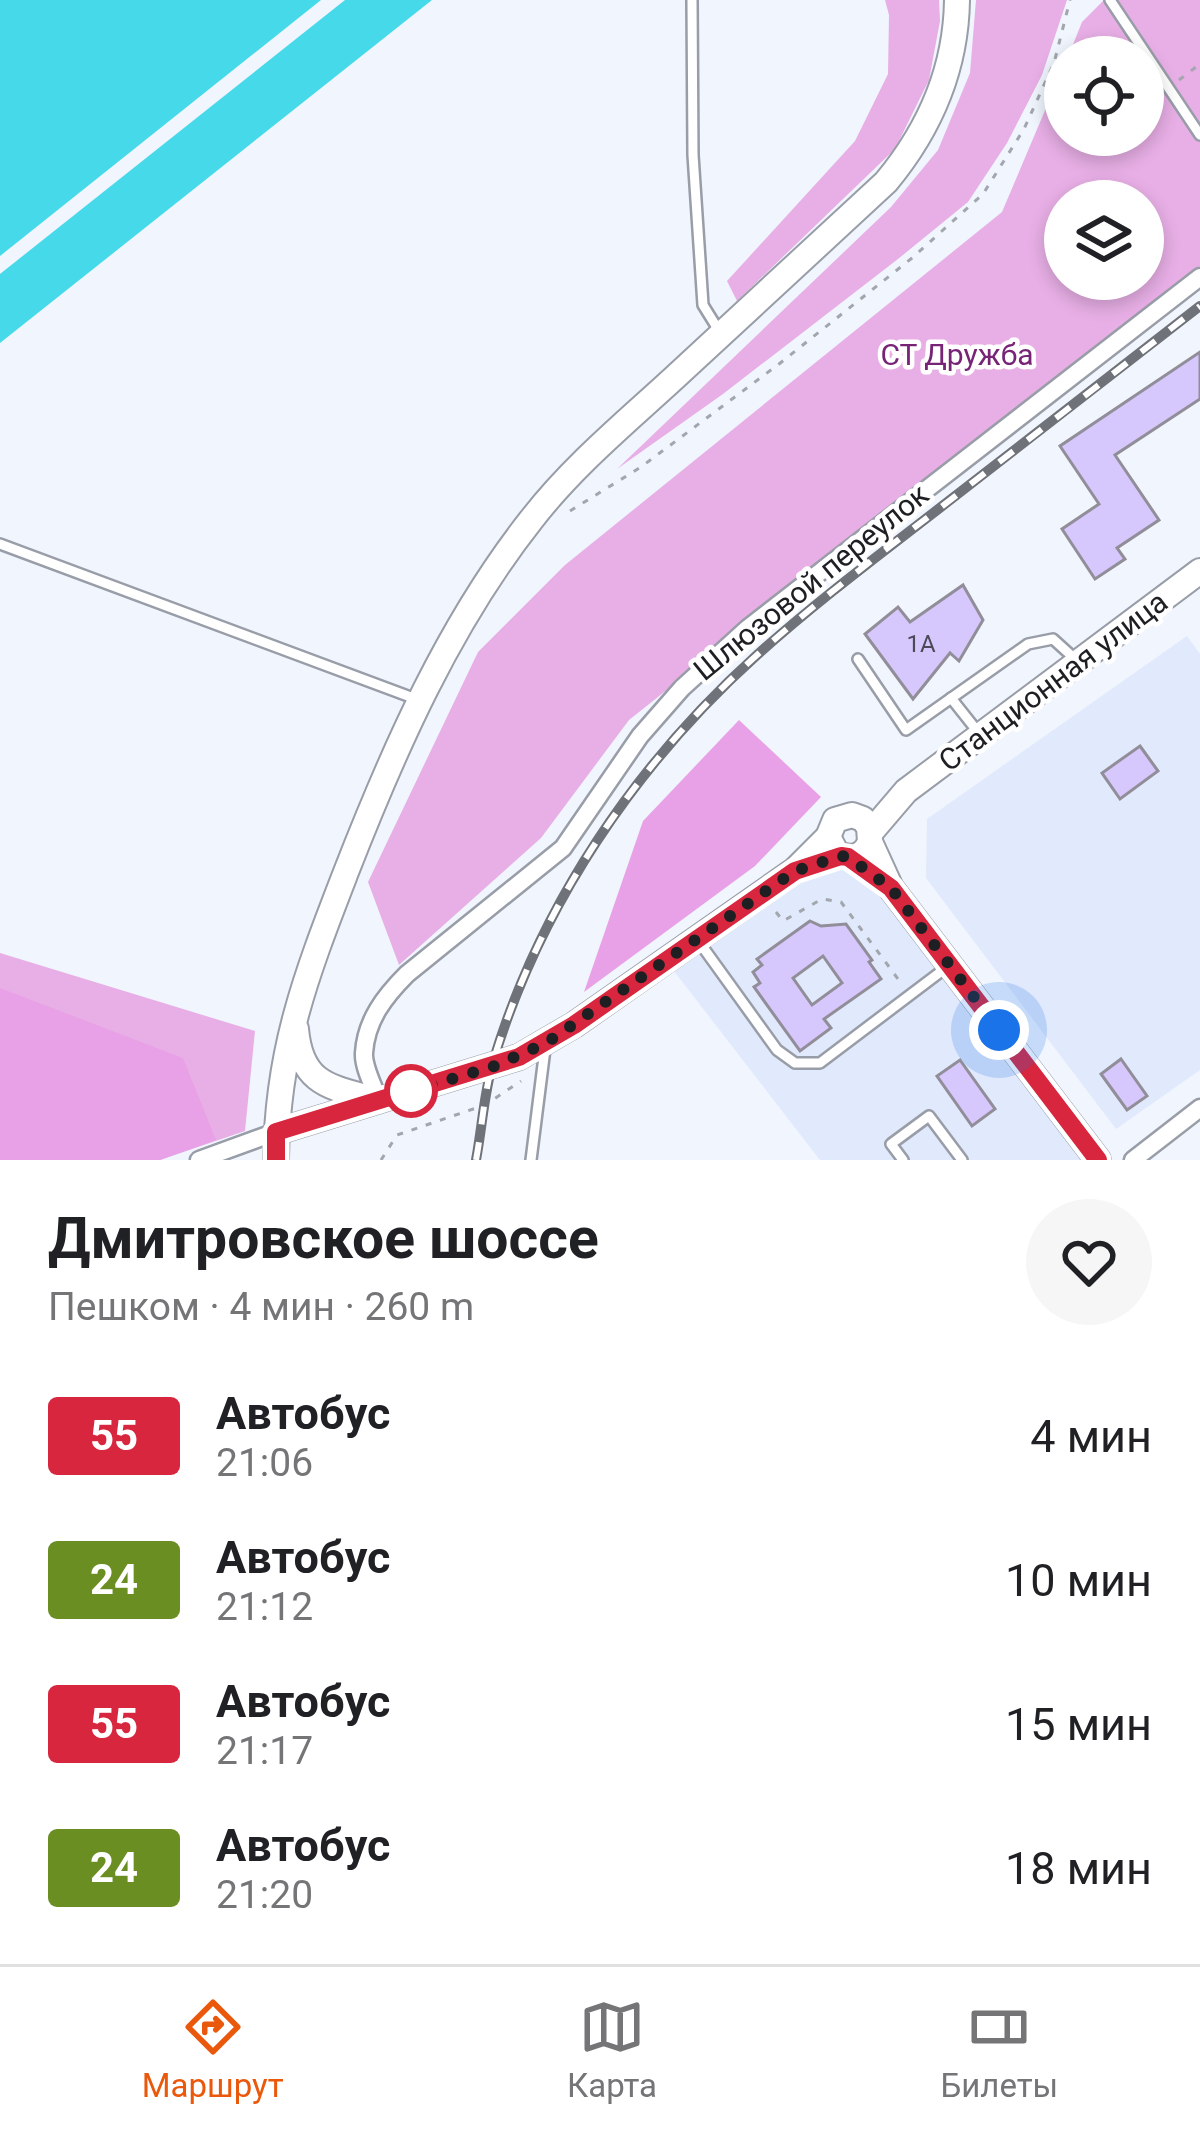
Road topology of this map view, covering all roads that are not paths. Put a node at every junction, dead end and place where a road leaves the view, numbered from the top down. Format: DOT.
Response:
graph roads {
  1 [pos="692,0"];
  2 [pos="957,0"];
  3 [pos="1110,0"];
  4 [pos="1200,135"];
  5 [pos="1200,277"];
  6 [pos="721,334"];
  7 [pos="0,544"];
  8 [pos="1200,572"];
  9 [pos="858,659"];
  10 [pos="1078,662"];
  11 [pos="952,698"];
  12 [pos="421,701"];
  13 [pos="980,734"];
  14 [pos="866,830"];
  15 [pos="839,850"];
  16 [pos="891,888"];
  17 [pos="697,939"];
  18 [pos="949,966"];
  19 [pos="295,1012"];
  20 [pos="544,1055"];
  21 [pos="379,1101"];
  22 [pos="1200,1108"];
  23 [pos="276,1132"];
  24 [pos="199,1160"];
  25 [pos="275,1160"];
  26 [pos="530,1160"];
  27 [pos="903,1160"];
  28 [pos="962,1160"];
  29 [pos="1098,1160"];
  30 [pos="1133,1160"];
  1 -- 6 [label="lane"];
  2 -- 6 [label="main road"];
  3 -- 4 [label="lane"];
  5 -- 21 [label="street, Шлюзовой переулок"];
  6 -- 12 [label="main road"];
  7 -- 12 [label="lane"];
  8 -- 10 [label="main road, Станционная улица"];
  9 -- 11 [label="lane"];
  10 -- 11 [label="lane"];
  10 -- 13 [label="main road, Станционная улица"];
  11 -- 13 [label="lane"];
  12 -- 19 [label="main road"];
  13 -- 14 [label="main road, Станционная улица"];
  14 -- 15 [label="main road"];
  14 -- 15 [label="main road"];
  14 -- 16 [label="main road"];
  15 -- 16 [label="main road"];
  15 -- 17 [label="main road"];
  16 -- 18 [label="main road"];
  17 -- 18 [label="lane"];
  17 -- 20 [label="main road"];
  18 -- 29 [label="main road"];
  19 -- 21 [label="main road"];
  19 -- 23 [label="main road"];
  20 -- 21 [label="main road"];
  20 -- 26 [label="lane"];
  21 -- 23 [label="main road"];
  22 -- 30 [label="street"];
  23 -- 24 [label="street"];
  23 -- 25 [label="main road"];
  27 -- 28 [label="lane"];
}
